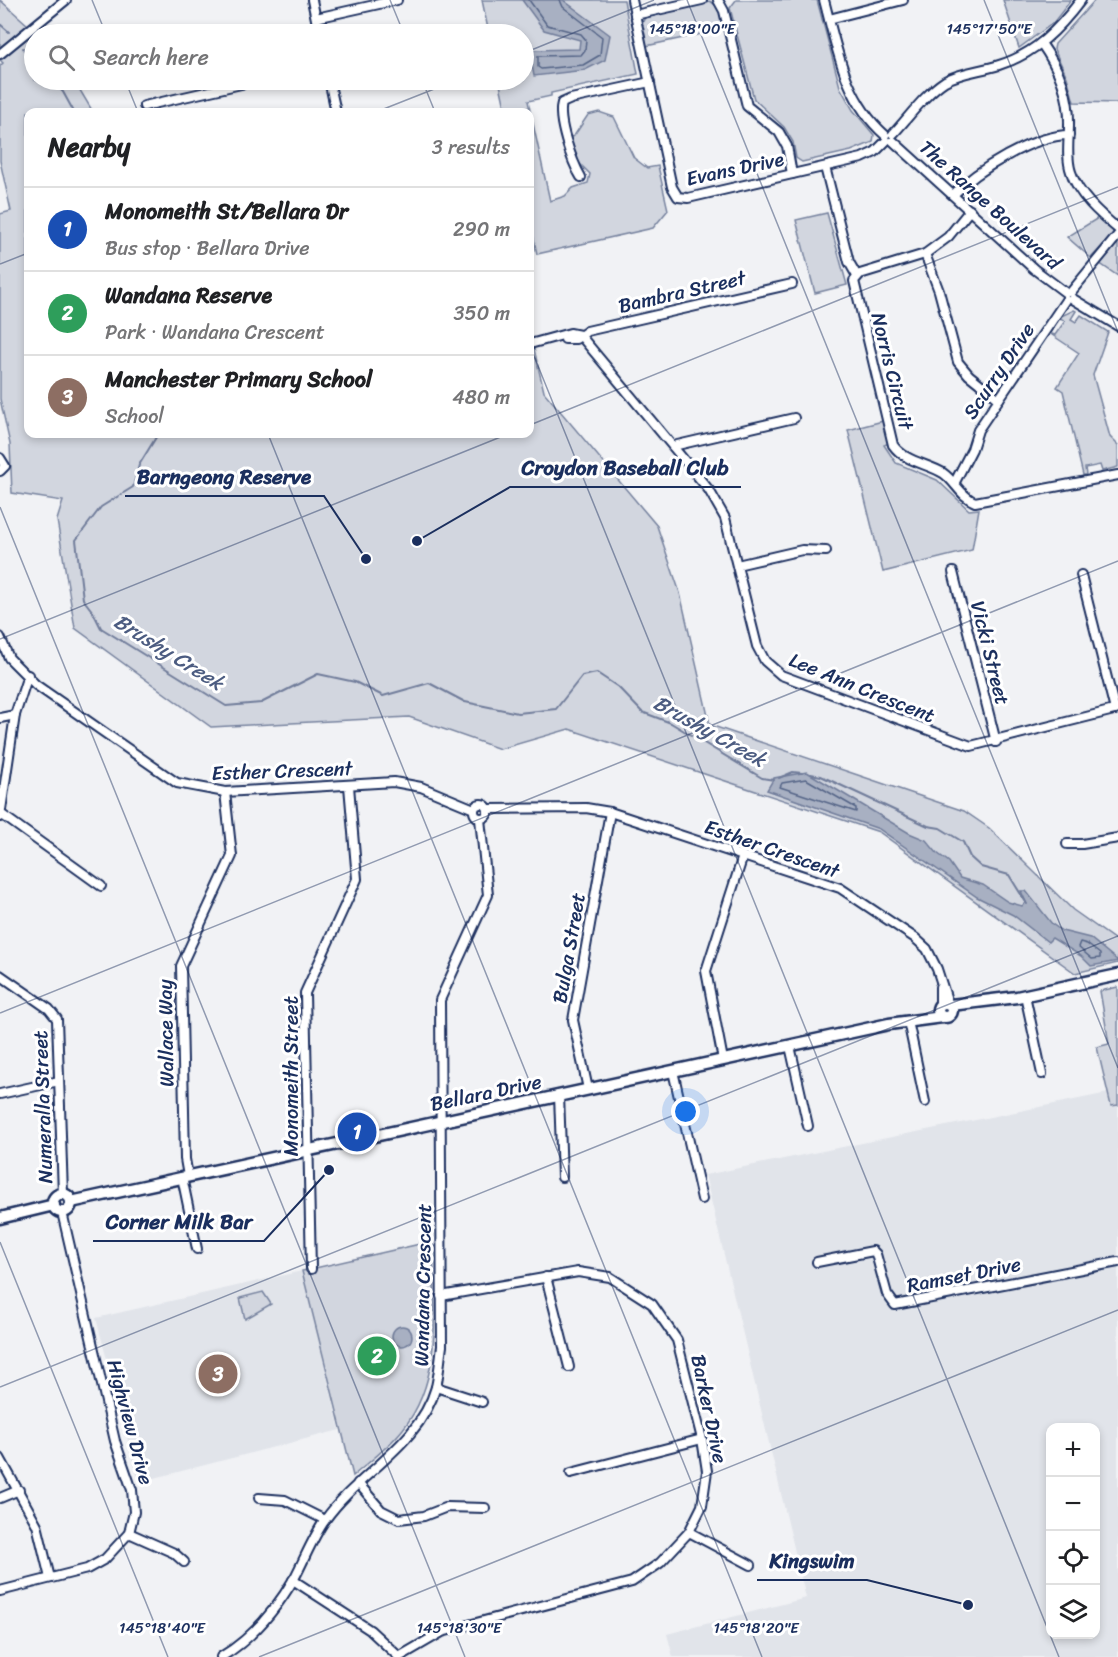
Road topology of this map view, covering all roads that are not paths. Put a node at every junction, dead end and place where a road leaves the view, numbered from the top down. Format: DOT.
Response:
graph roads {
  1 [pos="66,0"];
  2 [pos="312,0"];
  3 [pos="397,0"];
  4 [pos="632,0"];
  5 [pos="702,0"];
  6 [pos="718,0"];
  7 [pos="724,0"];
  8 [pos="824,0"];
  9 [pos="903,0"];
  10 [pos="1081,0"];
  11 [pos="724,11"];
  12 [pos="635,15"];
  13 [pos="316,18"];
  14 [pos="829,19"];
  15 [pos="37,24"];
  16 [pos="317,24"];
  17 [pos="24,34"];
  18 [pos="1041,43"];
  19 [pos="0,54"];
  20 [pos="650,82"];
  21 [pos="215,90"];
  22 [pos="331,90"];
  23 [pos="144,106"];
  24 [pos="335,108"];
  25 [pos="1069,135"];
  26 [pos="889,138"];
  27 [pos="825,167"];
  28 [pos="792,174"];
  29 [pos="580,177"];
  30 [pos="955,197"];
  31 [pos="972,212"];
  32 [pos="1118,229"];
  33 [pos="1118,235"];
  34 [pos="923,255"];
  35 [pos="857,276"];
  36 [pos="792,284"];
  37 [pos="1069,296"];
  38 [pos="1118,326"];
  39 [pos="578,337"];
  40 [pos="534,343"];
  41 [pos="1001,396"];
  42 [pos="794,418"];
  43 [pos="673,446"];
  44 [pos="0,458"];
  45 [pos="0,471"];
  46 [pos="1118,475"];
  47 [pos="953,481"];
  48 [pos="826,551"];
  49 [pos="737,565"];
  50 [pos="953,572"];
  51 [pos="1081,575"];
  52 [pos="0,637"];
  53 [pos="28,675"];
  54 [pos="1116,710"];
  55 [pos="15,715"];
  56 [pos="0,718"];
  57 [pos="996,742"];
  58 [pos="349,786"];
  59 [pos="225,792"];
  60 [pos="474,809"];
  61 [pos="488,809"];
  62 [pos="610,812"];
  63 [pos="0,815"];
  64 [pos="480,819"];
  65 [pos="1118,838"];
  66 [pos="1067,844"];
  67 [pos="744,856"];
  68 [pos="101,886"];
  69 [pos="0,975"];
  70 [pos="1118,975"];
  71 [pos="1025,995"];
  72 [pos="945,1009"];
  73 [pos="908,1021"];
  74 [pos="790,1046"];
  75 [pos="723,1060"];
  76 [pos="673,1071"];
  77 [pos="1042,1074"];
  78 [pos="59,1081"];
  79 [pos="588,1089"];
  80 [pos="0,1094"];
  81 [pos="560,1095"];
  82 [pos="925,1102"];
  83 [pos="441,1121"];
  84 [pos="808,1126"];
  85 [pos="307,1150"];
  86 [pos="185,1177"];
  87 [pos="562,1178"];
  88 [pos="67,1198"];
  89 [pos="702,1199"];
  90 [pos="58,1208"];
  91 [pos="0,1218"];
  92 [pos="197,1249"];
  93 [pos="816,1262"];
  94 [pos="1118,1262"];
  95 [pos="311,1269"];
  96 [pos="546,1277"];
  97 [pos="441,1296"];
  98 [pos="569,1367"];
  99 [pos="436,1387"];
  100 [pos="482,1402"];
  101 [pos="702,1439"];
  102 [pos="0,1458"];
  103 [pos="571,1473"];
  104 [pos="358,1483"];
  105 [pos="19,1490"];
  106 [pos="0,1498"];
  107 [pos="259,1498"];
  108 [pos="485,1508"];
  109 [pos="325,1520"];
  110 [pos="690,1532"];
  111 [pos="129,1533"];
  112 [pos="184,1562"];
  113 [pos="751,1565"];
  114 [pos="50,1578"];
  115 [pos="293,1580"];
  116 [pos="0,1591"];
  117 [pos="234,1649"];
  118 [pos="221,1657"];
  119 [pos="240,1657"];
  120 [pos="399,1657"];
  1 -- 15 [label="street"];
  2 -- 13 [label="street"];
  3 -- 13 [label="street"];
  4 -- 12 [label="street, Evans Drive"];
  5 -- 12 [label="street"];
  6 -- 7 [label="street"];
  6 -- 11 [label="street"];
  7 -- 11 [label="street"];
  8 -- 14 [label="street"];
  9 -- 14 [label="street"];
  10 -- 18 [label="street, The Range Boulevard"];
  11 -- 28 [label="street"];
  12 -- 20 [label="street, Evans Drive"];
  13 -- 16 [label="street"];
  14 -- 26 [label="street"];
  17 -- 19 [label="street"];
  18 -- 25 [label="street"];
  18 -- 26 [label="street, The Range Boulevard"];
  20 -- 28 [label="street, Evans Drive"];
  20 -- 29 [label="street"];
  21 -- 23 [label="street"];
  22 -- 24 [label="street"];
  25 -- 30 [label="street"];
  25 -- 32 [label="street"];
  26 -- 27 [label="street, Evans Drive"];
  26 -- 30 [label="street, The Range Boulevard"];
  27 -- 28 [label="street, Evans Drive"];
  27 -- 35 [label="street, Norris Circuit"];
  30 -- 31 [label="street, The Range Boulevard"];
  31 -- 34 [label="street"];
  31 -- 37 [label="street, The Range Boulevard"];
  33 -- 37 [label="street, Scurry Drive"];
  34 -- 35 [label="street"];
  34 -- 41 [label="street"];
  35 -- 47 [label="street, Norris Circuit"];
  36 -- 39 [label="street, Bambra Street"];
  37 -- 38 [label="street, The Range Boulevard"];
  37 -- 41 [label="street, Scurry Drive"];
  39 -- 40 [label="street, Bambra Street"];
  39 -- 43 [label="street, Lee Ann Crescent"];
  41 -- 47 [label="street, Scurry Drive"];
  42 -- 43 [label="street"];
  43 -- 49 [label="street, Lee Ann Crescent"];
  44 -- 45 [label="street"];
  46 -- 47 [label="street, Norris Circuit"];
  48 -- 49 [label="street"];
  49 -- 57 [label="street, Lee Ann Crescent"];
  50 -- 57 [label="street, Vicki Street"];
  51 -- 54 [label="street"];
  52 -- 53 [label="street, Esther Crescent"];
  53 -- 55 [label="street"];
  53 -- 59 [label="street, Esther Crescent"];
  54 -- 57 [label="street, Lee Ann Crescent"];
  55 -- 56 [label="street"];
  55 -- 63 [label="street"];
  58 -- 59 [label="street, Esther Crescent"];
  58 -- 60 [label="street, Esther Crescent"];
  58 -- 85 [label="street, Monomeith Street"];
  59 -- 86 [label="street, Wallace Way"];
  60 -- 61 [label="street"];
  60 -- 64 [label="street"];
  61 -- 62 [label="street, Esther Crescent"];
  61 -- 64 [label="street"];
  62 -- 67 [label="street, Esther Crescent"];
  62 -- 79 [label="street, Bulga Street"];
  63 -- 68 [label="street"];
  64 -- 83 [label="street, Wandana Crescent"];
  65 -- 66 [label="street"];
  67 -- 72 [label="street, Esther Crescent"];
  67 -- 75 [label="street"];
  69 -- 78 [label="street, Numeralla Street"];
  70 -- 71 [label="main road, Bellara Drive"];
  71 -- 72 [label="main road, Bellara Drive"];
  71 -- 77 [label="street"];
  72 -- 73 [label="main road, Bellara Drive"];
  73 -- 74 [label="main road, Bellara Drive"];
  73 -- 82 [label="street"];
  74 -- 75 [label="main road, Bellara Drive"];
  74 -- 84 [label="street"];
  75 -- 76 [label="main road, Bellara Drive"];
  76 -- 79 [label="main road, Bellara Drive"];
  76 -- 89 [label="street"];
  78 -- 80 [label="street"];
  78 -- 88 [label="street, Numeralla Street"];
  79 -- 81 [label="main road, Bellara Drive"];
  81 -- 83 [label="main road, Bellara Drive"];
  81 -- 87 [label="street"];
  83 -- 85 [label="main road, Bellara Drive"];
  83 -- 97 [label="street, Wandana Crescent"];
  85 -- 86 [label="main road, Bellara Drive"];
  85 -- 95 [label="street, Monomeith Street"];
  86 -- 88 [label="main road, Bellara Drive"];
  86 -- 92 [label="street, Wallace Way"];
  88 -- 90 [label="main road"];
  88 -- 90 [label="main road"];
  90 -- 91 [label="main road"];
  90 -- 111 [label="street, Highview Drive"];
  93 -- 94 [label="street, Ramset Drive"];
  96 -- 97 [label="street, Barker Drive"];
  96 -- 98 [label="street"];
  96 -- 101 [label="street, Barker Drive"];
  97 -- 99 [label="street, Wandana Crescent"];
  99 -- 100 [label="street"];
  99 -- 104 [label="street, Wandana Crescent"];
  101 -- 103 [label="street"];
  101 -- 110 [label="street, Barker Drive"];
  102 -- 105 [label="street"];
  104 -- 108 [label="street"];
  104 -- 109 [label="street, Wandana Crescent"];
  105 -- 106 [label="street"];
  105 -- 114 [label="street"];
  107 -- 109 [label="street"];
  109 -- 115 [label="street, Wandana Crescent"];
  110 -- 113 [label="street"];
  110 -- 120 [label="street, Barker Drive"];
  111 -- 112 [label="street"];
  111 -- 114 [label="street"];
  114 -- 116 [label="street"];
  115 -- 117 [label="street, Wandana Crescent"];
  115 -- 120 [label="street"];
  117 -- 118 [label="street, Wandana Crescent"];
  117 -- 119 [label="street"];
}
